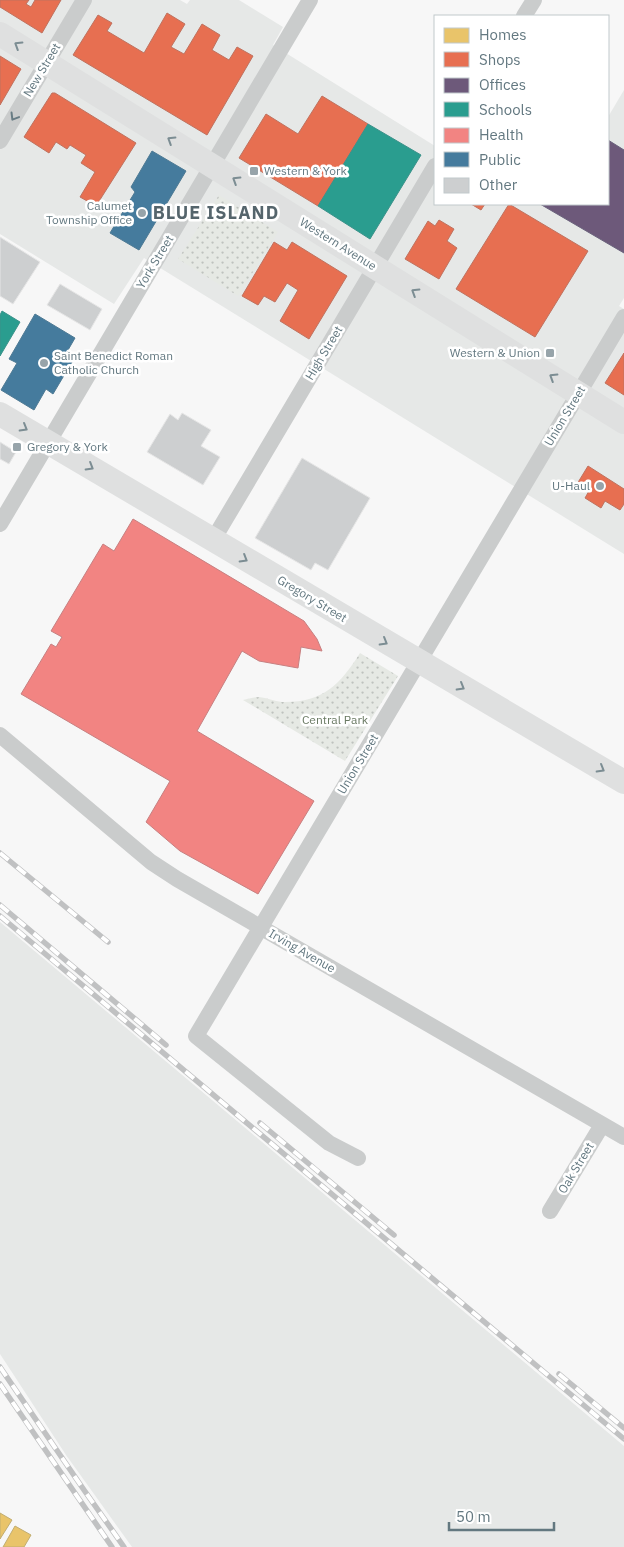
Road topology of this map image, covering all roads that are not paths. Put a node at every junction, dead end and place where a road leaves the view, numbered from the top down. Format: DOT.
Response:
graph roads {
  1 [pos="84,0"];
  2 [pos="310,0"];
  3 [pos="534,0"];
  4 [pos="525,15"];
  5 [pos="0,34"];
  6 [pos="46,63"];
  7 [pos="0,140"];
  8 [pos="213,165"];
  9 [pos="434,168"];
  10 [pos="376,267"];
  11 [pos="624,317"];
  12 [pos="579,393"];
  13 [pos="0,414"];
  14 [pos="624,422"];
  15 [pos="48,442"];
  16 [pos="0,524"];
  17 [pos="213,540"];
  18 [pos="419,662"];
  19 [pos="0,735"];
  20 [pos="624,782"];
  21 [pos="261,927"];
  22 [pos="602,1125"];
  23 [pos="624,1137"];
  24 [pos="358,1158"];
  25 [pos="550,1212"];
  1 -- 6 [label="street, New Street"];
  2 -- 8 [label="street, York Street"];
  3 -- 4 [label="street"];
  6 -- 5 [label="main road, Western Avenue, one-way"];
  6 -- 7 [label="street, New Street, one-way"];
  8 -- 6 [label="main road, Western Avenue, one-way"];
  10 -- 8 [label="main road, Western Avenue, one-way"];
  8 -- 15 [label="street, York Street"];
  9 -- 10 [label="street, High Street"];
  12 -- 10 [label="main road, Western Avenue, one-way"];
  10 -- 17 [label="street, High Street"];
  11 -- 12 [label="street, Union Street"];
  12 -- 14 [label="main road, Western Avenue"];
  12 -- 18 [label="street, Union Street"];
  13 -- 15 [label="main road, Gregory Street, one-way"];
  15 -- 16 [label="street, York Street"];
  15 -- 17 [label="main road, Gregory Street, one-way"];
  17 -- 18 [label="main road, Gregory Street, one-way"];
  18 -- 20 [label="main road, Gregory Street, one-way"];
  18 -- 21 [label="street, Union Street"];
  19 -- 21 [label="street, Irving Avenue"];
  21 -- 22 [label="street, Irving Avenue"];
  21 -- 24 [label="street, Union Street"];
  22 -- 23 [label="street, Irving Avenue"];
  22 -- 25 [label="street, Oak Street"];
}
